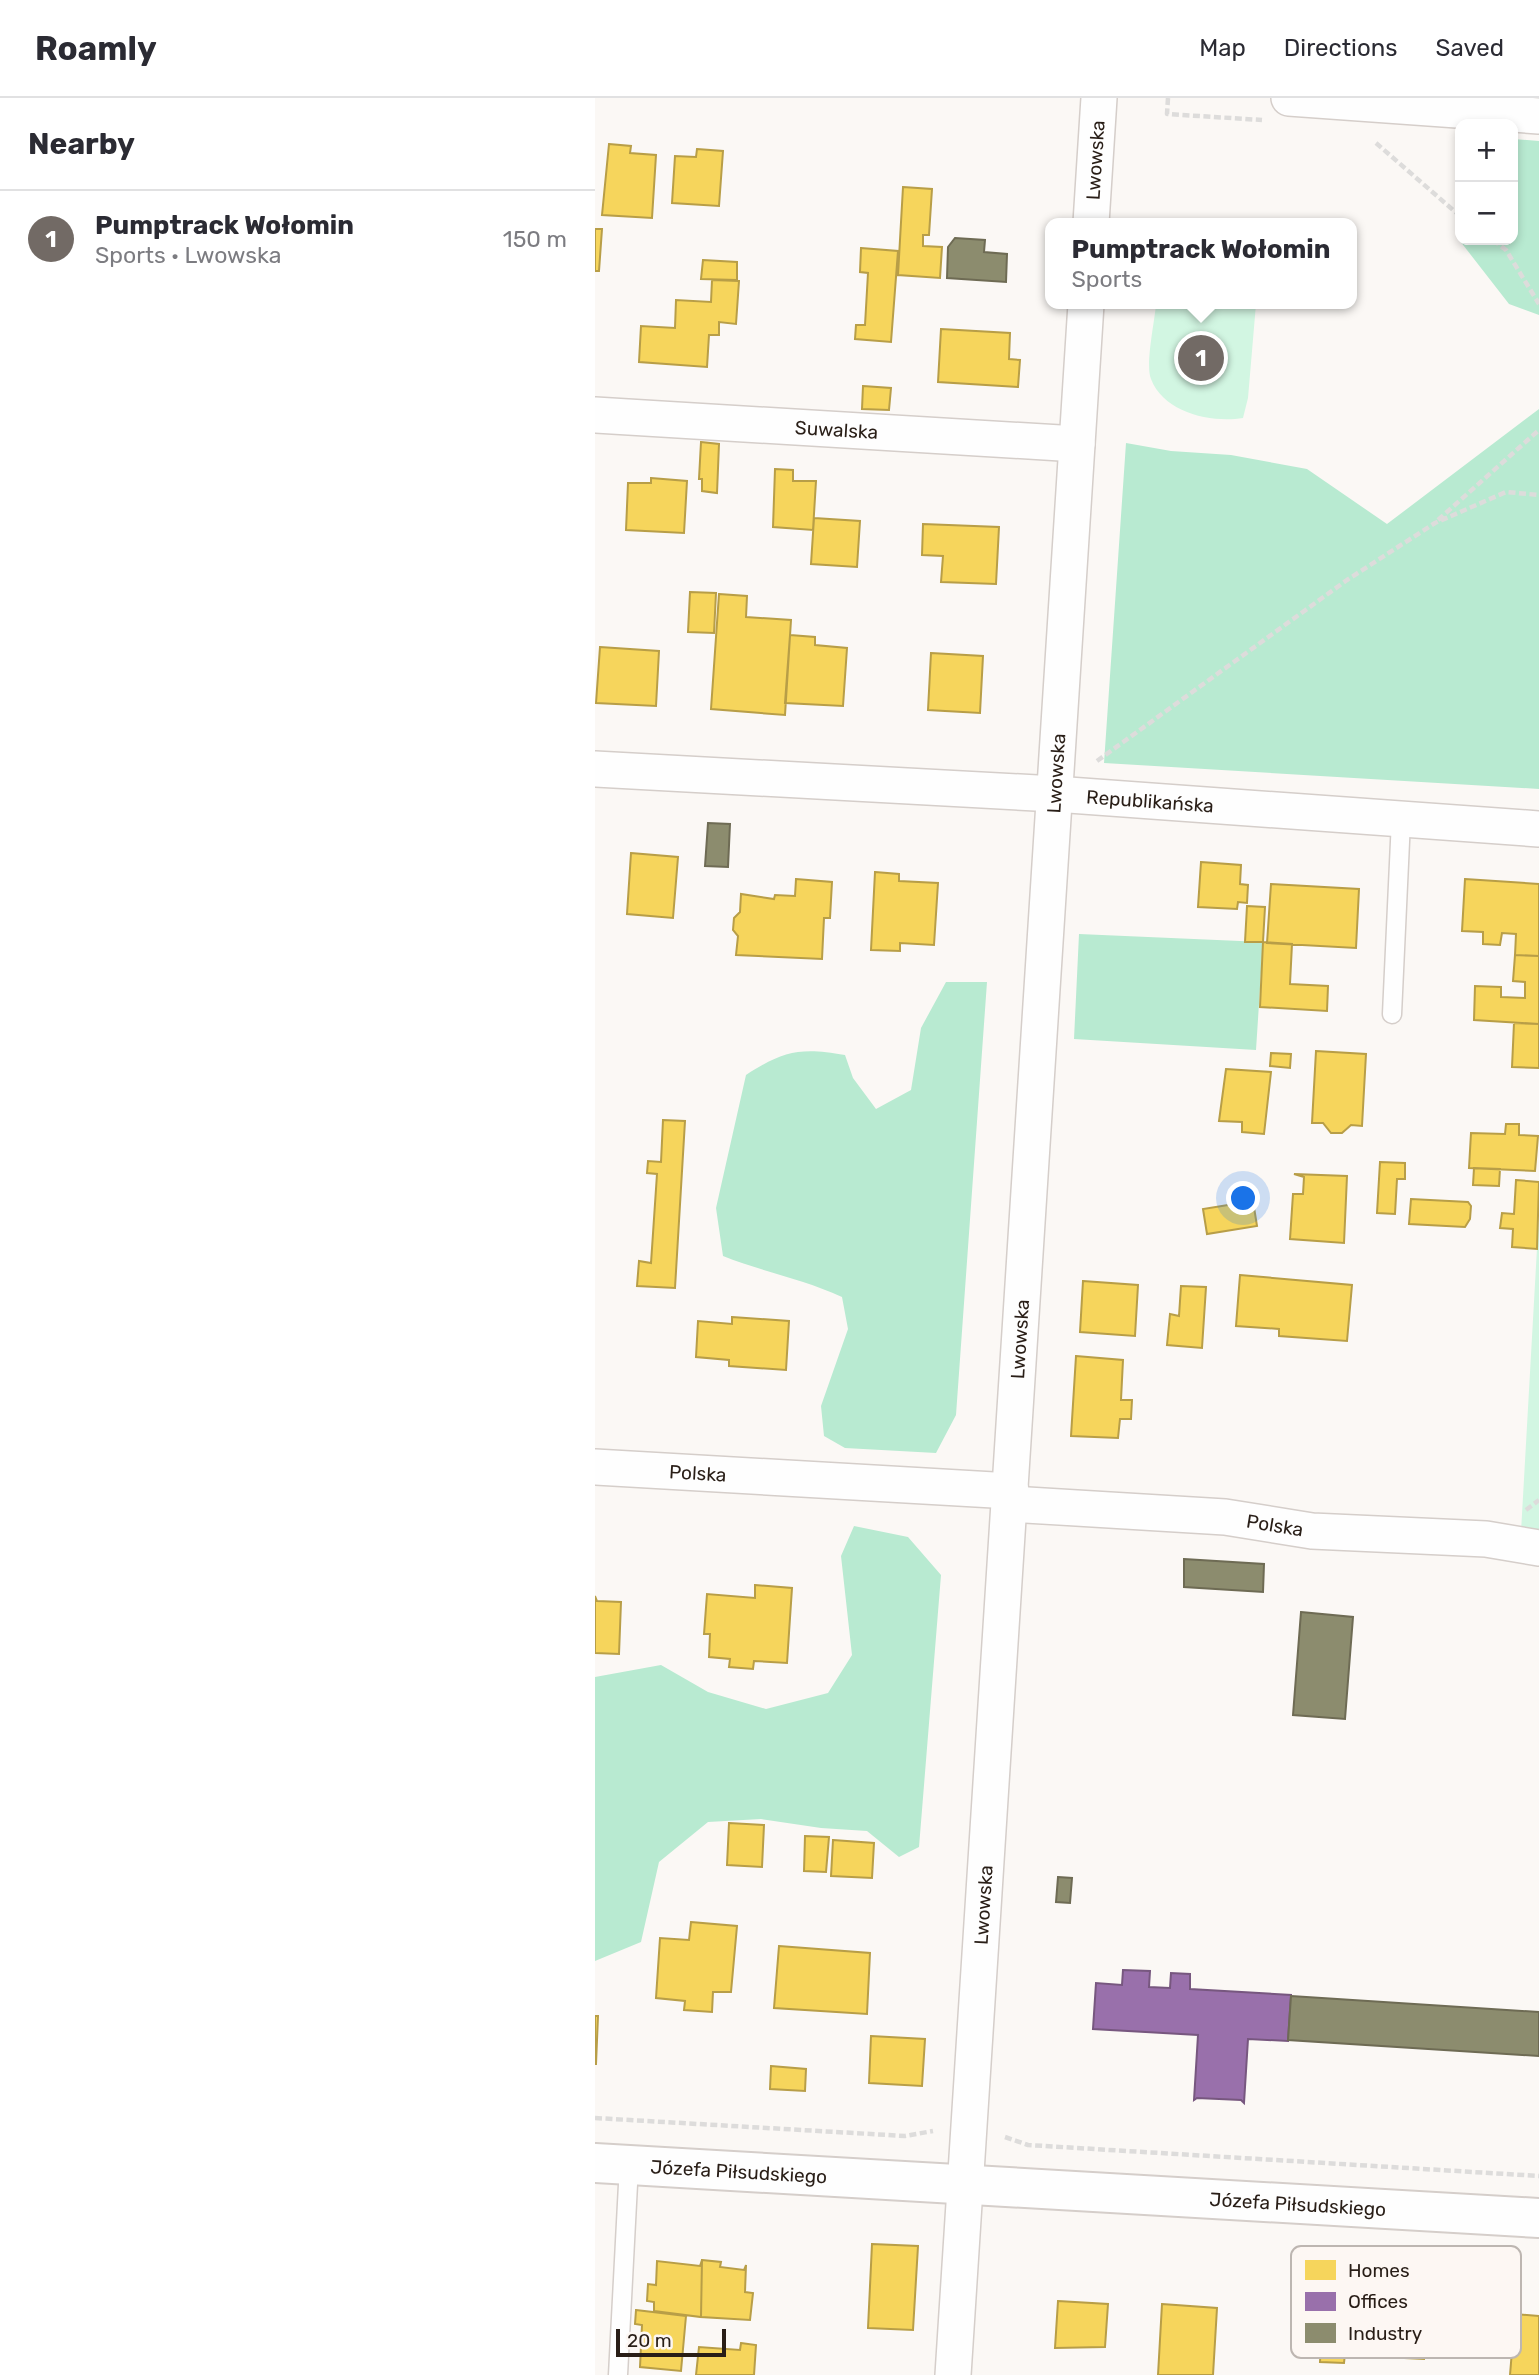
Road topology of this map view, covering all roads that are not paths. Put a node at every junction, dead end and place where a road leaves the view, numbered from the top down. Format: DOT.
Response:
graph roads {
  1 [pos="1099,98"];
  2 [pos="1289,98"];
  3 [pos="1539,116"];
  4 [pos="1091,218"];
  5 [pos="1086,309"];
  6 [pos="595,415"];
  7 [pos="1077,444"];
  8 [pos="595,769"];
  9 [pos="1055,794"];
  10 [pos="1402,820"];
  11 [pos="1539,829"];
  12 [pos="1392,1014"];
  13 [pos="595,1467"];
  14 [pos="1011,1497"];
  15 [pos="1539,1548"];
  16 [pos="612,2164"];
  17 [pos="965,2185"];
  18 [pos="1539,2218"];
  19 [pos="618,2375"];
  20 [pos="953,2375"];
  1 -- 4 [label="street, Lwowska"];
  2 -- 3 [label="street"];
  5 -- 7 [label="street, Lwowska"];
  6 -- 7 [label="street, Suwalska"];
  7 -- 9 [label="street, Lwowska"];
  8 -- 9 [label="street, Republikańska"];
  9 -- 10 [label="street, Republikańska"];
  9 -- 14 [label="street, Lwowska"];
  10 -- 11 [label="street, Republikańska"];
  10 -- 12 [label="lane"];
  13 -- 14 [label="street, Polska"];
  14 -- 15 [label="street, Polska"];
  14 -- 17 [label="street, Lwowska"];
  16 -- 17 [label="street, Józefa Piłsudskiego"];
  16 -- 19 [label="lane"];
  17 -- 18 [label="street, Józefa Piłsudskiego"];
  17 -- 20 [label="street, Lwowska"];
}
